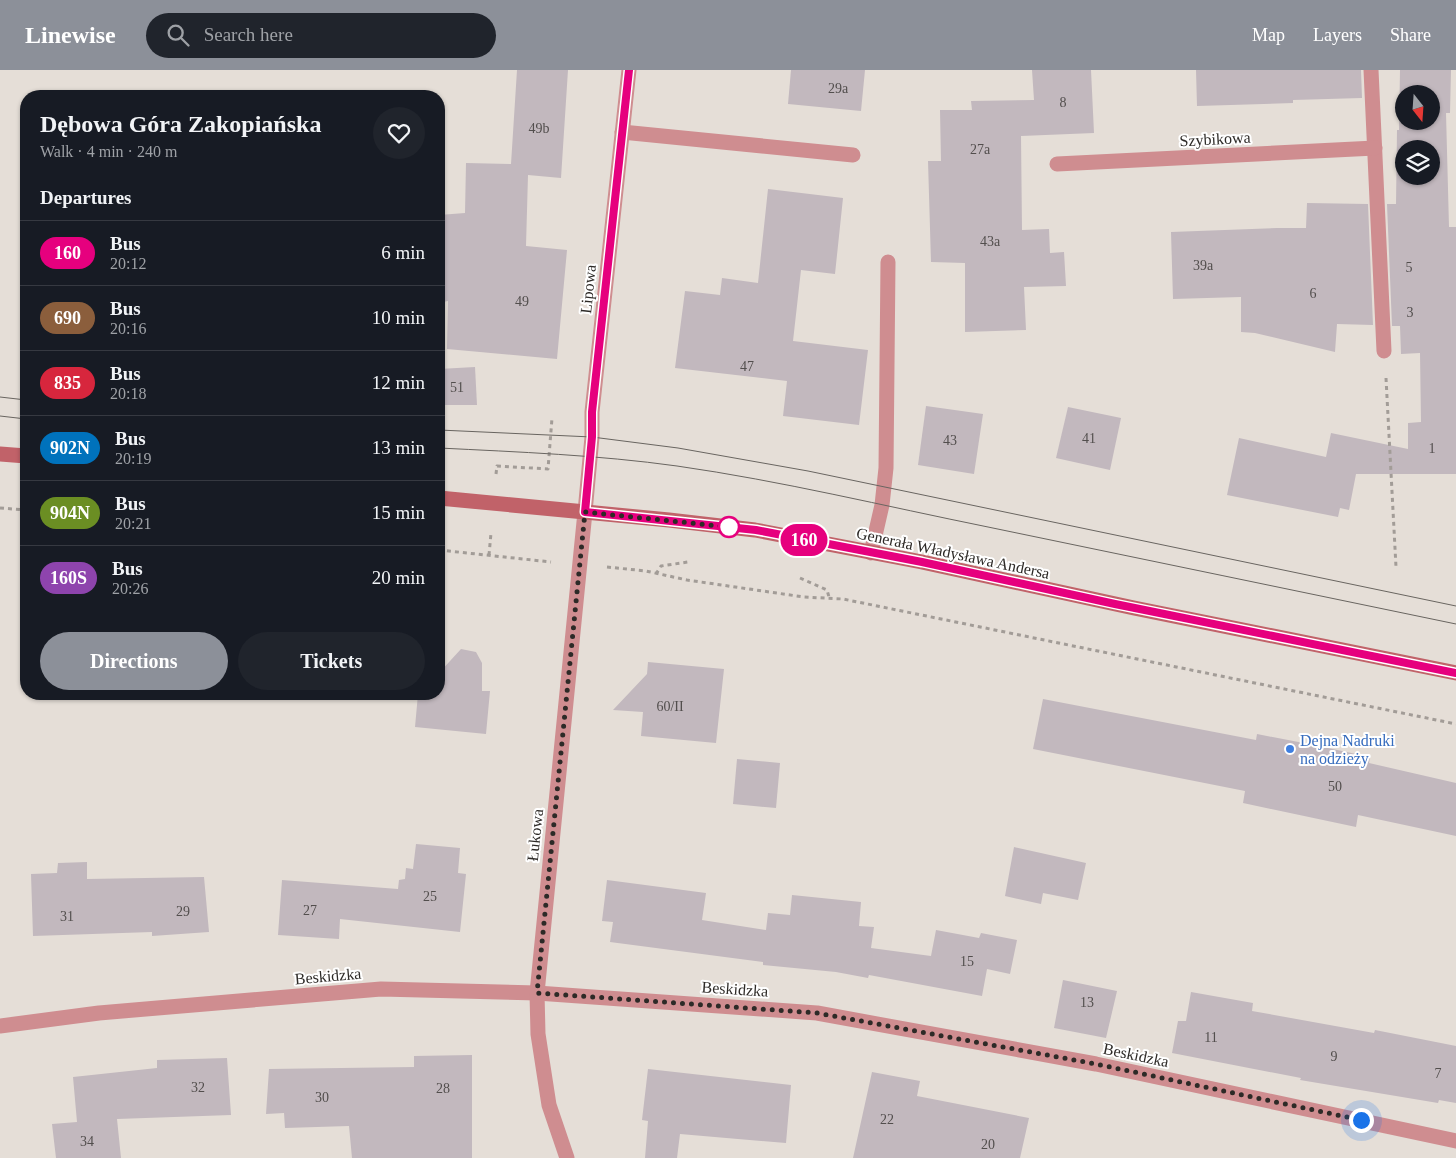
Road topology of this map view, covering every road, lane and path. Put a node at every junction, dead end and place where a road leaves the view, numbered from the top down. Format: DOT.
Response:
graph roads {
  1 [pos="629,70"];
  2 [pos="1371,70"];
  3 [pos="622,132"];
  4 [pos="1375,148"];
  5 [pos="853,155"];
  6 [pos="1057,164"];
  7 [pos="888,262"];
  8 [pos="1384,351"];
  9 [pos="552,418"];
  10 [pos="0,454"];
  11 [pos="20,456"];
  12 [pos="497,466"];
  13 [pos="445,499"];
  14 [pos="0,508"];
  15 [pos="20,510"];
  16 [pos="585,512"];
  17 [pos="445,551"];
  18 [pos="872,554"];
  19 [pos="688,562"];
  20 [pos="579,564"];
  21 [pos="1396,567"];
  22 [pos="656,574"];
  23 [pos="800,578"];
  24 [pos="829,597"];
  25 [pos="1456,673"];
  26 [pos="1456,724"];
  27 [pos="537,993"];
  28 [pos="0,1026"];
  29 [pos="1456,1140"];
  30 [pos="567,1158"];
  1 -- 3 [label="street, Lipowa"];
  2 -- 4 [label="street"];
  3 -- 5 [label="street"];
  3 -- 16 [label="street, Lipowa"];
  4 -- 6 [label="street, Szybikowa"];
  4 -- 8 [label="street"];
  7 -- 18 [label="street"];
  8 -- 21 [label="path"];
  9 -- 12 [label="path"];
  10 -- 11 [label="main road"];
  13 -- 16 [label="main road, Generała Władysława Andersa"];
  14 -- 15 [label="path"];
  16 -- 18 [label="main road, Generała Władysława Andersa"];
  16 -- 20 [label="street, Łukowa"];
  17 -- 20 [label="path"];
  18 -- 25 [label="main road, Generała Władysława Andersa"];
  19 -- 22 [label="path"];
  20 -- 22 [label="path"];
  20 -- 27 [label="street, Łukowa"];
  22 -- 24 [label="path"];
  23 -- 24 [label="path"];
  24 -- 26 [label="path"];
  27 -- 28 [label="street, Beskidzka"];
  27 -- 29 [label="street, Beskidzka"];
  27 -- 30 [label="street, Łukowa"];
}
